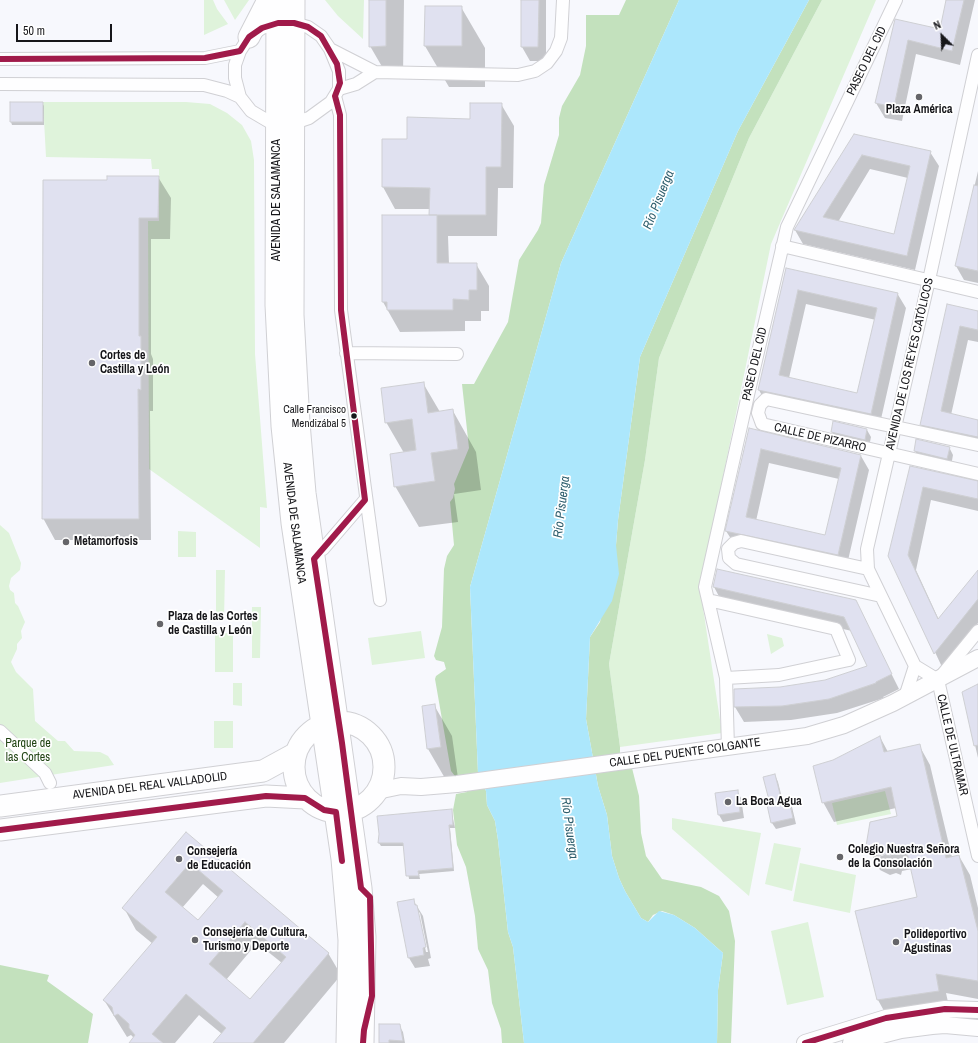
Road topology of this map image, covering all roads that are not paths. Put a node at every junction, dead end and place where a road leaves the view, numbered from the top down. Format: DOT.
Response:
graph roads {
  1 [pos="268,0"];
  2 [pos="277,0"];
  3 [pos="294,0"];
  4 [pos="563,0"];
  5 [pos="896,0"];
  6 [pos="286,23"];
  7 [pos="244,44"];
  8 [pos="330,49"];
  9 [pos="978,55"];
  10 [pos="0,59"];
  11 [pos="375,72"];
  12 [pos="976,74"];
  13 [pos="0,84"];
  14 [pos="337,93"];
  15 [pos="240,97"];
  16 [pos="286,123"];
  17 [pos="782,246"];
  18 [pos="929,280"];
  19 [pos="978,292"];
  20 [pos="346,352"];
  21 [pos="457,354"];
  22 [pos="894,426"];
  23 [pos="978,445"];
  24 [pos="889,454"];
  25 [pos="978,474"];
  26 [pos="365,500"];
  27 [pos="319,554"];
  28 [pos="868,569"];
  29 [pos="881,596"];
  30 [pos="380,600"];
  31 [pos="708,600"];
  32 [pos="978,631"];
  33 [pos="968,644"];
  34 [pos="978,655"];
  35 [pos="978,658"];
  36 [pos="313,662"];
  37 [pos="915,666"];
  38 [pos="726,678"];
  39 [pos="938,680"];
  40 [pos="905,697"];
  41 [pos="330,724"];
  42 [pos="0,731"];
  43 [pos="299,746"];
  44 [pos="728,748"];
  45 [pos="50,783"];
  46 [pos="377,791"];
  47 [pos="305,798"];
  48 [pos="0,806"];
  49 [pos="344,811"];
  50 [pos="0,830"];
  51 [pos="978,856"];
  52 [pos="978,1010"];
  53 [pos="978,1028"];
  54 [pos="347,1043"];
  55 [pos="363,1043"];
  56 [pos="805,1043"];
  57 [pos="851,1043"];
  1 -- 7 [label="highway"];
  2 -- 6 [label="highway, AVENIDA DE SALAMANCA"];
  3 -- 6 [label="highway, AVENIDA DE SALAMANCA"];
  4 -- 11 [label="street"];
  5 -- 17 [label="street, PASEO DEL CID"];
  6 -- 7 [label="street"];
  6 -- 8 [label="street"];
  6 -- 16 [label="highway, AVENIDA DE SALAMANCA"];
  7 -- 10 [label="street"];
  7 -- 15 [label="street"];
  8 -- 11 [label="street"];
  8 -- 14 [label="street"];
  9 -- 12 [label="street, AVENIDA DE LOS REYES CATÓLICOS"];
  11 -- 14 [label="street"];
  12 -- 18 [label="street, AVENIDA DE LOS REYES CATÓLICOS"];
  13 -- 15 [label="street"];
  14 -- 16 [label="street"];
  14 -- 20 [label="street"];
  15 -- 16 [label="street"];
  16 -- 27 [label="highway, AVENIDA DE SALAMANCA"];
  16 -- 36 [label="highway, AVENIDA DE SALAMANCA"];
  17 -- 18 [label="street"];
  17 -- 31 [label="street, PASEO DEL CID"];
  18 -- 19 [label="street"];
  18 -- 22 [label="street, AVENIDA DE LOS REYES CATÓLICOS"];
  20 -- 21 [label="street"];
  20 -- 26 [label="street"];
  22 -- 23 [label="street, CALLE DE PIZARRO"];
  22 -- 24 [label="street, AVENIDA DE LOS REYES CATÓLICOS"];
  22 -- 24 [label="street, CALLE DE PIZARRO"];
  24 -- 25 [label="street, CALLE DE PIZARRO"];
  24 -- 28 [label="street, AVENIDA DE LOS REYES CATÓLICOS"];
  26 -- 27 [label="street"];
  26 -- 30 [label="street"];
  27 -- 41 [label="highway, AVENIDA DE SALAMANCA"];
  28 -- 29 [label="street, AVENIDA DE LOS REYES CATÓLICOS"];
  28 -- 29 [label="street"];
  29 -- 37 [label="street, AVENIDA DE LOS REYES CATÓLICOS"];
  31 -- 38 [label="street, PASEO DEL CID"];
  31 -- 38 [label="street"];
  32 -- 33 [label="street"];
  33 -- 34 [label="street"];
  33 -- 39 [label="street"];
  35 -- 39 [label="street, CALLE DEL PUENTE COLGANTE"];
  36 -- 41 [label="highway, AVENIDA DE SALAMANCA"];
  36 -- 43 [label="highway"];
  37 -- 39 [label="street"];
  37 -- 40 [label="street"];
  38 -- 44 [label="street, PASEO DEL CID"];
  39 -- 40 [label="street, CALLE DEL PUENTE COLGANTE"];
  39 -- 51 [label="street, CALLE DE ULTRAMAR"];
  40 -- 44 [label="street, CALLE DEL PUENTE COLGANTE"];
  41 -- 43 [label="highway, AVENIDA DEL REAL VALLADOLID"];
  41 -- 46 [label="highway"];
  41 -- 49 [label="highway, AVENIDA DE SALAMANCA"];
  42 -- 45 [label="street"];
  43 -- 47 [label="highway"];
  43 -- 48 [label="highway, AVENIDA DEL REAL VALLADOLID"];
  44 -- 46 [label="street, CALLE DEL PUENTE COLGANTE"];
  46 -- 49 [label="highway"];
  47 -- 49 [label="highway"];
  47 -- 50 [label="highway, AVENIDA DEL REAL VALLADOLID"];
  49 -- 54 [label="highway, AVENIDA DE SALAMANCA"];
  49 -- 55 [label="highway, AVENIDA DE SALAMANCA"];
  52 -- 56 [label="street"];
  53 -- 57 [label="street"];
}
